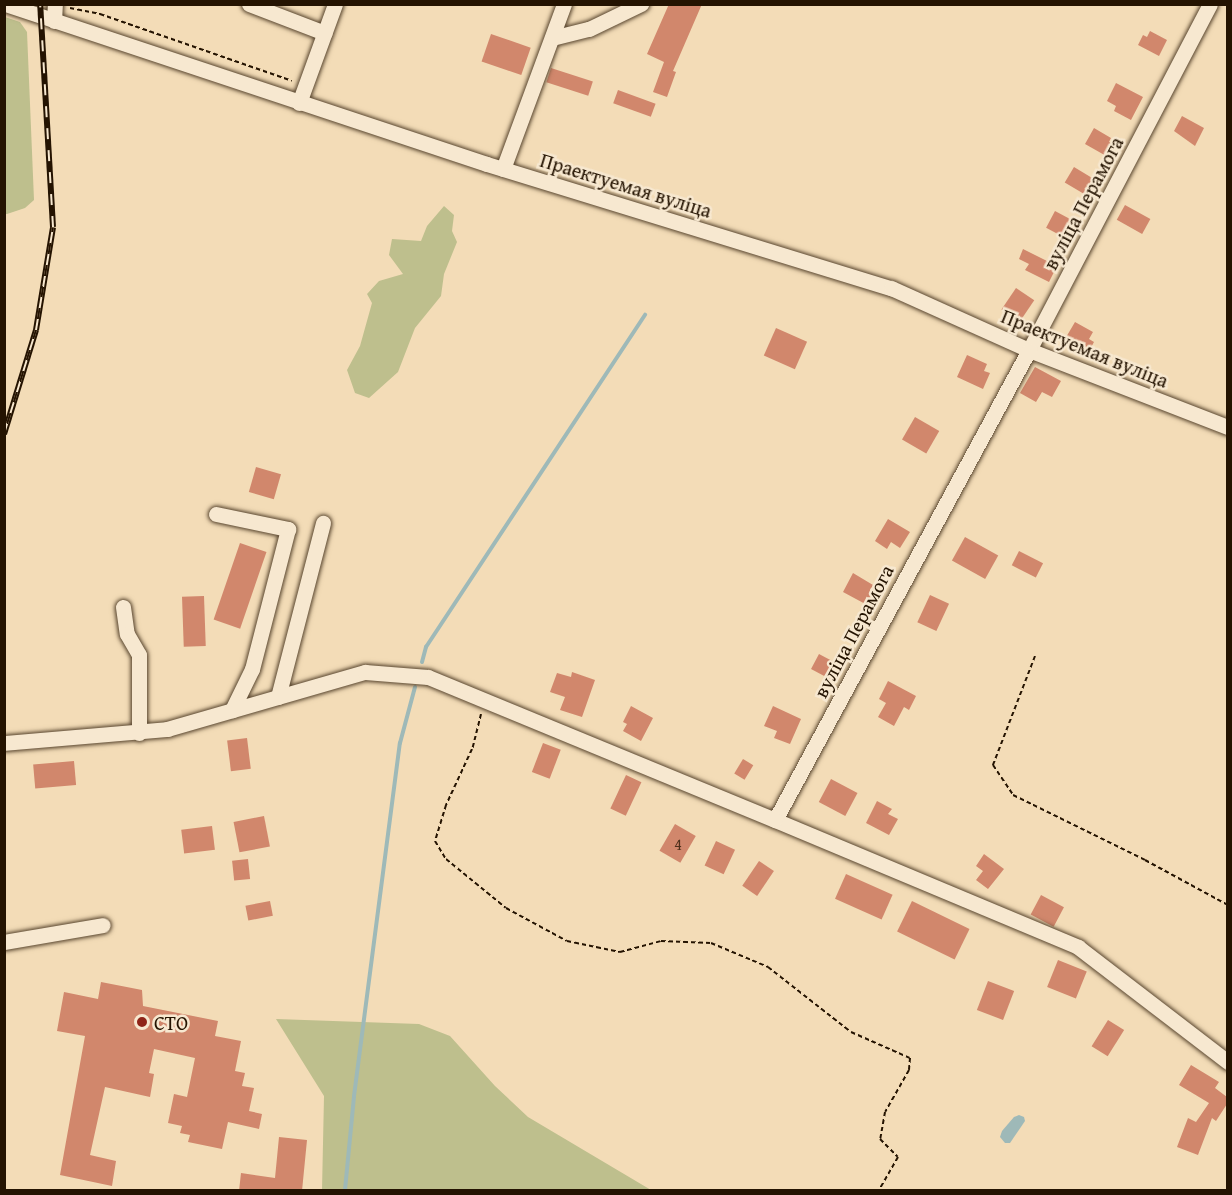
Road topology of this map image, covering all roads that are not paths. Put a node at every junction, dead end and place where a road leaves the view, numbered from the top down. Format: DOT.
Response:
graph roads {
  1 [pos="5,4"];
  2 [pos="249,4"];
  3 [pos="335,4"];
  4 [pos="564,4"];
  5 [pos="641,4"];
  6 [pos="1210,4"];
  7 [pos="61,6"];
  8 [pos="54,21"];
  9 [pos="325,33"];
  10 [pos="552,38"];
  11 [pos="299,103"];
  12 [pos="503,169"];
  13 [pos="1029,350"];
  14 [pos="1227,427"];
  15 [pos="216,514"];
  16 [pos="323,523"];
  17 [pos="123,607"];
  18 [pos="278,697"];
  19 [pos="232,710"];
  20 [pos="139,733"];
  21 [pos="4,743"];
  22 [pos="775,820"];
  23 [pos="102,925"];
  24 [pos="4,942"];
  25 [pos="1227,1062"];
  1 -- 8 [label="street, Праектуемая вуліца"];
  2 -- 9 [label="street"];
  3 -- 9 [label="street"];
  4 -- 10 [label="street"];
  5 -- 10 [label="street"];
  6 -- 13 [label="street, вуліца Перамога"];
  7 -- 8 [label="street"];
  8 -- 11 [label="street, Праектуемая вуліца"];
  9 -- 11 [label="street"];
  10 -- 12 [label="street"];
  11 -- 12 [label="street, Праектуемая вуліца"];
  12 -- 13 [label="street, Праектуемая вуліца"];
  13 -- 14 [label="street, Праектуемая вуліца"];
  13 -- 22 [label="street, вуліца Перамога"];
  15 -- 19 [label="street"];
  16 -- 18 [label="street"];
  17 -- 20 [label="street"];
  18 -- 19 [label="street"];
  18 -- 22 [label="street"];
  19 -- 20 [label="street"];
  20 -- 21 [label="street"];
  22 -- 25 [label="street"];
  23 -- 24 [label="street"];
}
